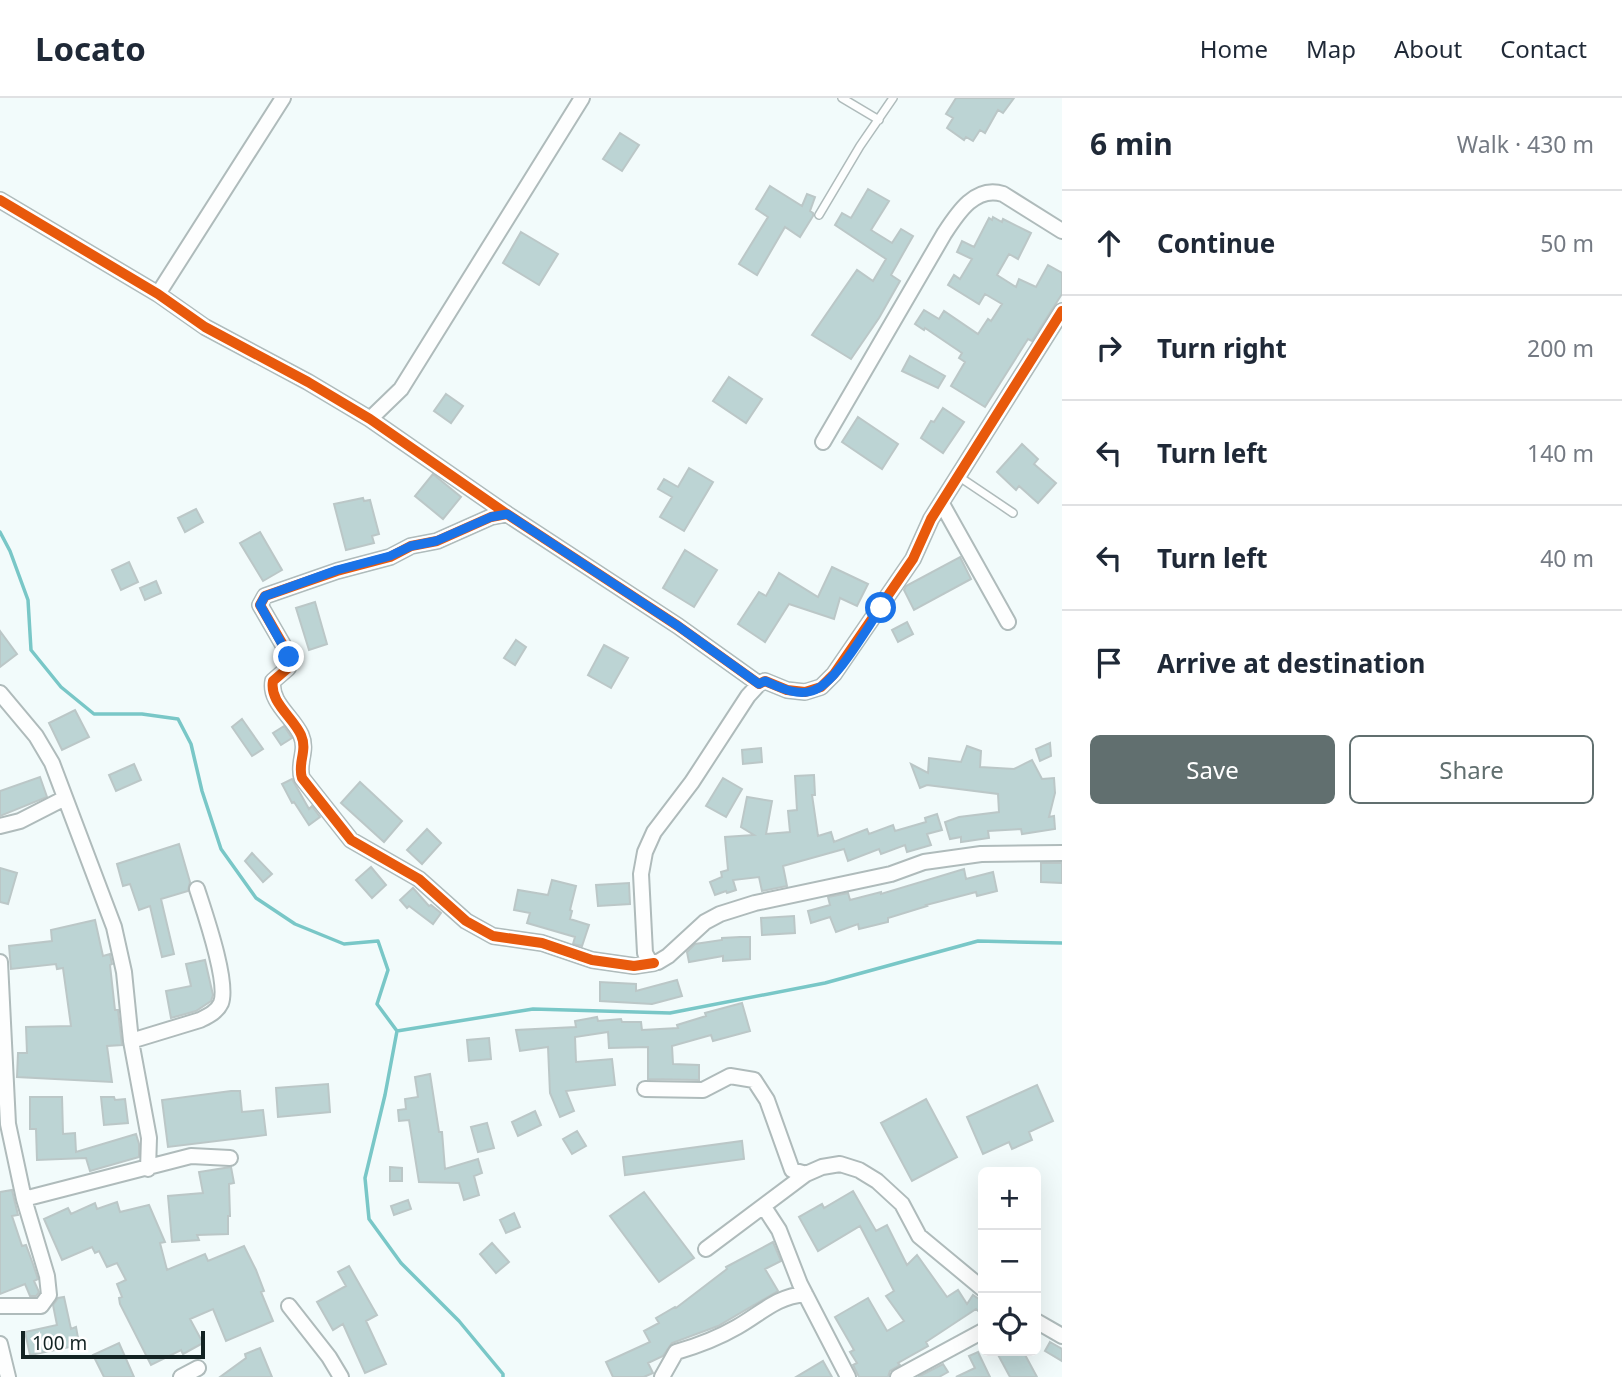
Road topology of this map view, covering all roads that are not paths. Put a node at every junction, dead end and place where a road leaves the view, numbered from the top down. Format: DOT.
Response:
graph roads {
  1 [pos="283,98"];
  2 [pos="582,98"];
  3 [pos="842,98"];
  4 [pos="893,98"];
  5 [pos="878,120"];
  6 [pos="0,200"];
  7 [pos="819,215"];
  8 [pos="1062,231"];
  9 [pos="158,294"];
  10 [pos="1062,312"];
  11 [pos="370,419"];
  12 [pos="823,442"];
  13 [pos="958,476"];
  14 [pos="942,504"];
  15 [pos="1013,513"];
  16 [pos="507,514"];
  17 [pos="1008,622"];
  18 [pos="759,684"];
  19 [pos="0,693"];
  20 [pos="65,798"];
  21 [pos="0,826"];
  22 [pos="1062,853"];
  23 [pos="197,888"];
  24 [pos="0,962"];
  25 [pos="654,963"];
  26 [pos="131,1041"];
  27 [pos="645,1089"];
  28 [pos="230,1158"];
  29 [pos="148,1169"];
  30 [pos="806,1174"];
  31 [pos="24,1199"];
  32 [pos="764,1207"];
  33 [pos="706,1249"];
  34 [pos="978,1285"];
  35 [pos="805,1294"];
  36 [pos="0,1306"];
  37 [pos="289,1306"];
  38 [pos="1041,1324"];
  39 [pos="978,1334"];
  40 [pos="1062,1336"];
  41 [pos="0,1344"];
  42 [pos="198,1368"];
  43 [pos="8,1377"];
  44 [pos="180,1377"];
  45 [pos="341,1377"];
  46 [pos="662,1377"];
  47 [pos="848,1377"];
  48 [pos="898,1377"];
  1 -- 9 [label="street"];
  2 -- 11 [label="street"];
  3 -- 5 [label="lane"];
  4 -- 5 [label="lane"];
  5 -- 7 [label="lane"];
  6 -- 9 [label="street"];
  8 -- 12 [label="street"];
  9 -- 11 [label="street"];
  10 -- 13 [label="street"];
  11 -- 16 [label="street"];
  13 -- 14 [label="street"];
  13 -- 15 [label="lane"];
  14 -- 17 [label="street"];
  14 -- 18 [label="street"];
  16 -- 18 [label="street"];
  16 -- 25 [label="street"];
  18 -- 25 [label="street"];
  19 -- 20 [label="street"];
  20 -- 21 [label="street"];
  20 -- 26 [label="street"];
  22 -- 25 [label="street"];
  23 -- 26 [label="street"];
  24 -- 31 [label="street"];
  26 -- 29 [label="street"];
  27 -- 30 [label="street"];
  28 -- 29 [label="street"];
  29 -- 31 [label="street"];
  30 -- 32 [label="street"];
  30 -- 34 [label="street"];
  31 -- 36 [label="street"];
  32 -- 33 [label="street"];
  32 -- 35 [label="street"];
  35 -- 46 [label="street"];
  35 -- 47 [label="street"];
  37 -- 45 [label="street"];
  38 -- 40 [label="street"];
  39 -- 48 [label="street"];
  41 -- 43 [label="street"];
  42 -- 44 [label="street"];
}
